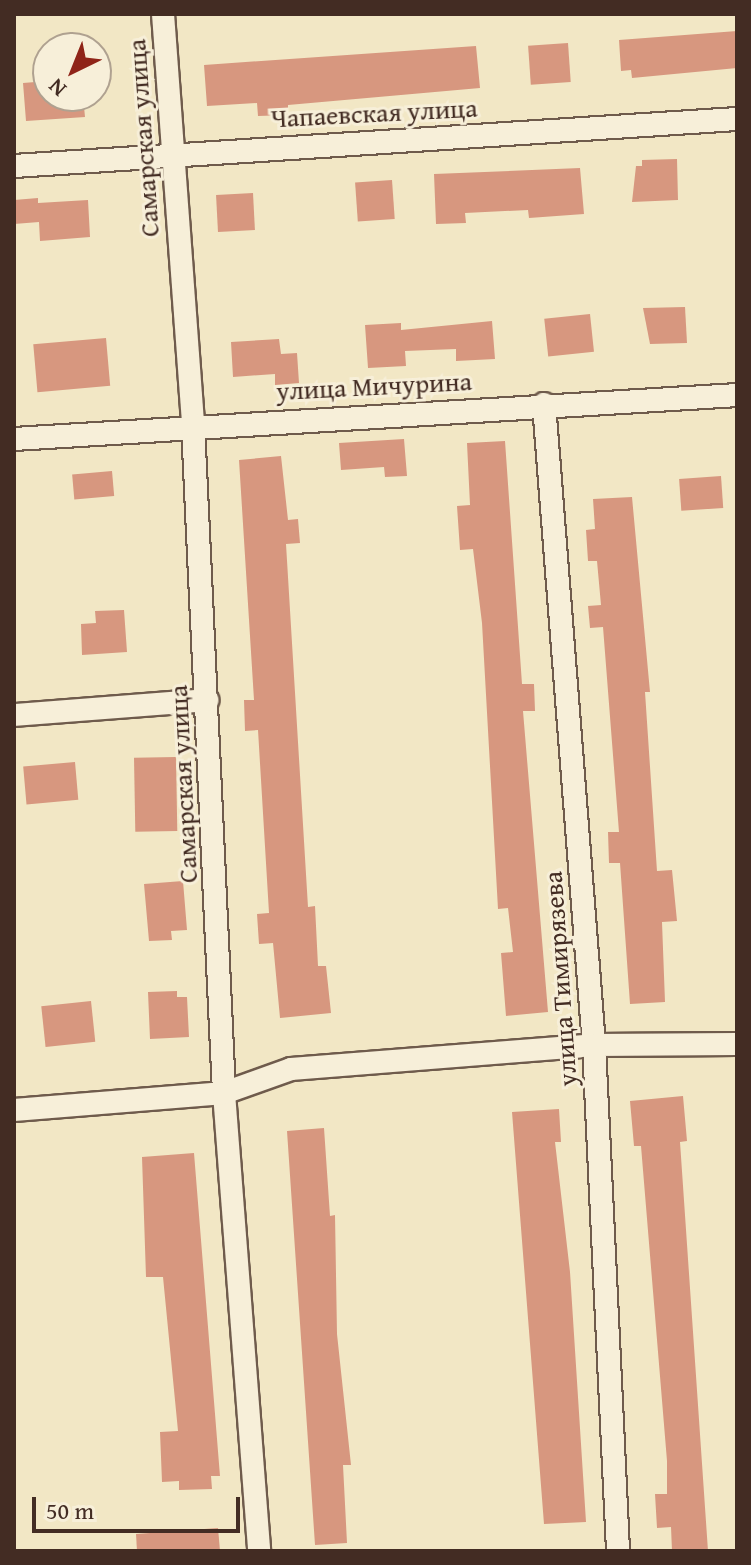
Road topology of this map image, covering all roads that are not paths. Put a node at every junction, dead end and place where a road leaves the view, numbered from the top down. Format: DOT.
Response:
graph roads {
  1 [pos="163,14"];
  2 [pos="737,119"];
  3 [pos="171,154"];
  4 [pos="14,166"];
  5 [pos="737,395"];
  6 [pos="544,404"];
  7 [pos="193,425"];
  8 [pos="14,439"];
  9 [pos="207,700"];
  10 [pos="14,715"];
  11 [pos="737,1044"];
  12 [pos="594,1045"];
  13 [pos="224,1093"];
  14 [pos="14,1110"];
  15 [pos="259,1551"];
  16 [pos="618,1551"];
  1 -- 3 [label="street, Самарская улица"];
  2 -- 3 [label="street, Чапаевская улица"];
  3 -- 4 [label="street, Чапаевская улица"];
  3 -- 7 [label="street, Самарская улица"];
  5 -- 6 [label="street, улица Мичурина"];
  6 -- 7 [label="street, улица Мичурина"];
  6 -- 12 [label="street, улица Тимирязева"];
  7 -- 8 [label="street, улица Мичурина"];
  7 -- 9 [label="street, Самарская улица"];
  9 -- 10 [label="street"];
  9 -- 13 [label="street, Самарская улица"];
  11 -- 12 [label="street"];
  12 -- 13 [label="street"];
  12 -- 16 [label="street, улица Тимирязева"];
  13 -- 14 [label="street"];
  13 -- 15 [label="street, Самарская улица"];
}
